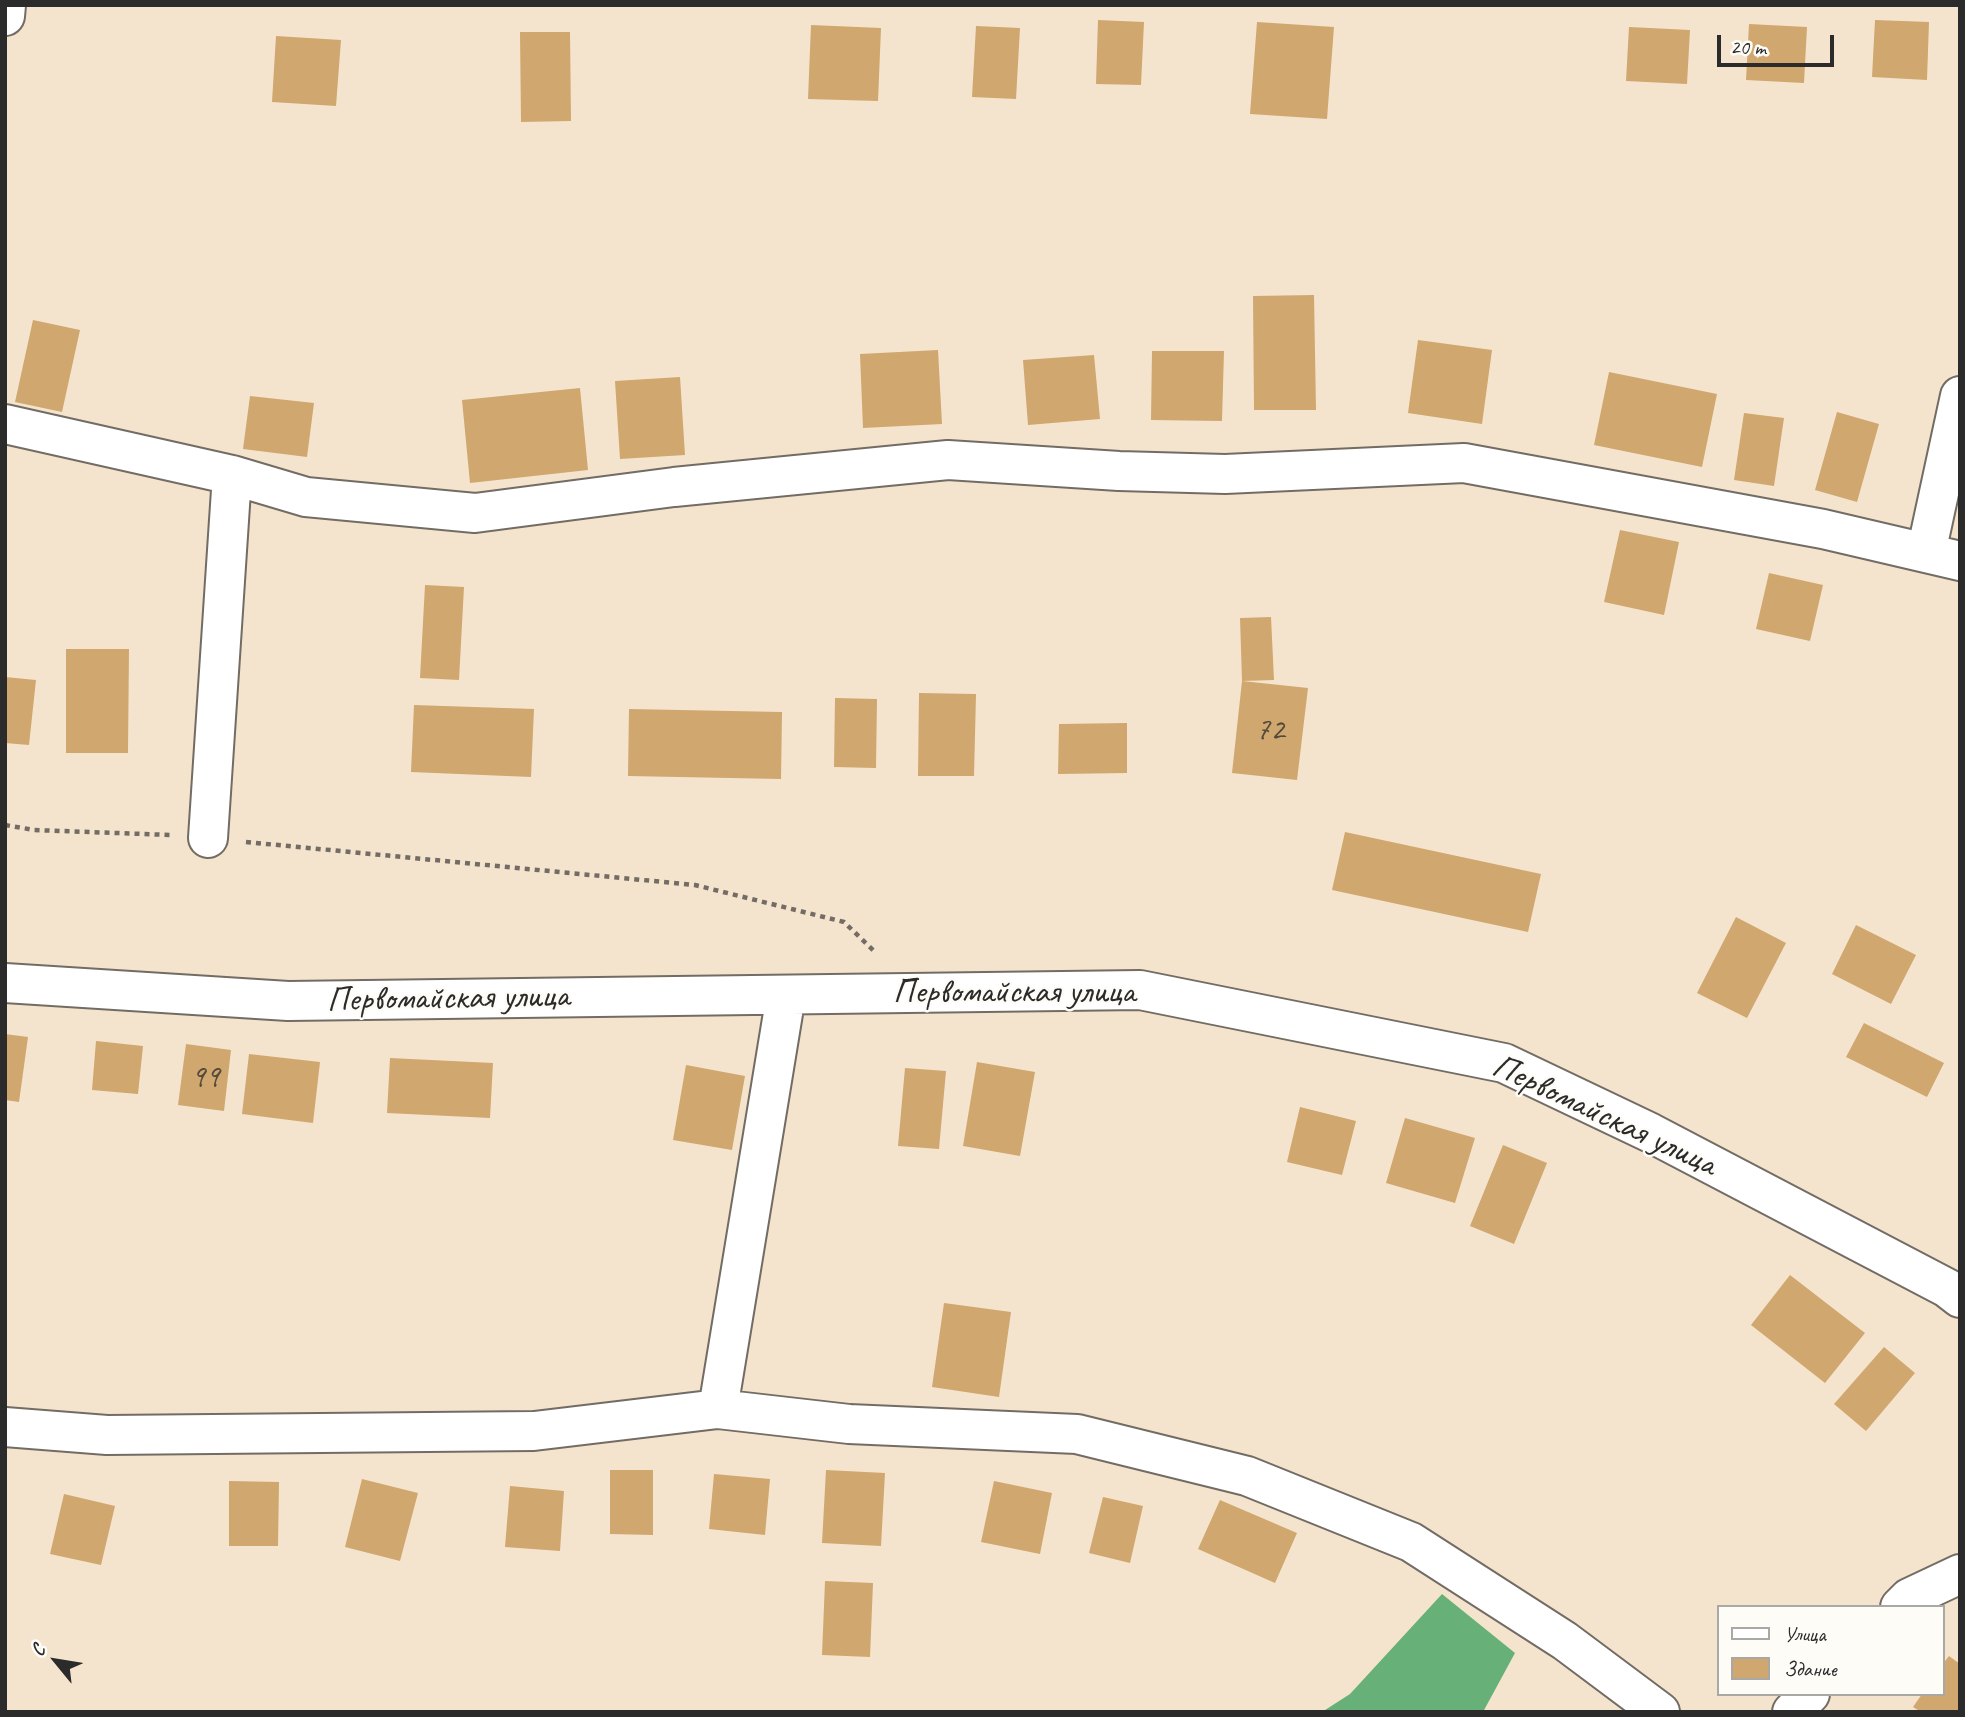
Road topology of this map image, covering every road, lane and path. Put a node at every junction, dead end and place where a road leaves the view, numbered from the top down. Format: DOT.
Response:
graph roads {
  1 [pos="6,5"];
  2 [pos="5,16"];
  3 [pos="1960,396"];
  4 [pos="5,424"];
  5 [pos="232,475"];
  6 [pos="1943,557"];
  7 [pos="5,825"];
  8 [pos="208,838"];
  9 [pos="5,983"];
  10 [pos="917,993"];
  11 [pos="786,995"];
  12 [pos="1960,1298"];
  13 [pos="718,1409"];
  14 [pos="5,1427"];
  15 [pos="1960,1574"];
  16 [pos="1902,1605"];
  17 [pos="1808,1696"];
  18 [pos="1660,1712"];
  19 [pos="1792,1712"];
  1 -- 2 [label="street"];
  3 -- 6 [label="street"];
  4 -- 5 [label="street"];
  5 -- 6 [label="street"];
  5 -- 8 [label="street"];
  7 -- 8 [label="path"];
  8 -- 10 [label="path"];
  9 -- 11 [label="street, Первомайская улица"];
  10 -- 11 [label="street, Первомайская улица"];
  10 -- 12 [label="street, Первомайская улица"];
  11 -- 13 [label="street"];
  13 -- 14 [label="street"];
  13 -- 18 [label="street"];
  15 -- 16 [label="street"];
  17 -- 19 [label="street"];
}
